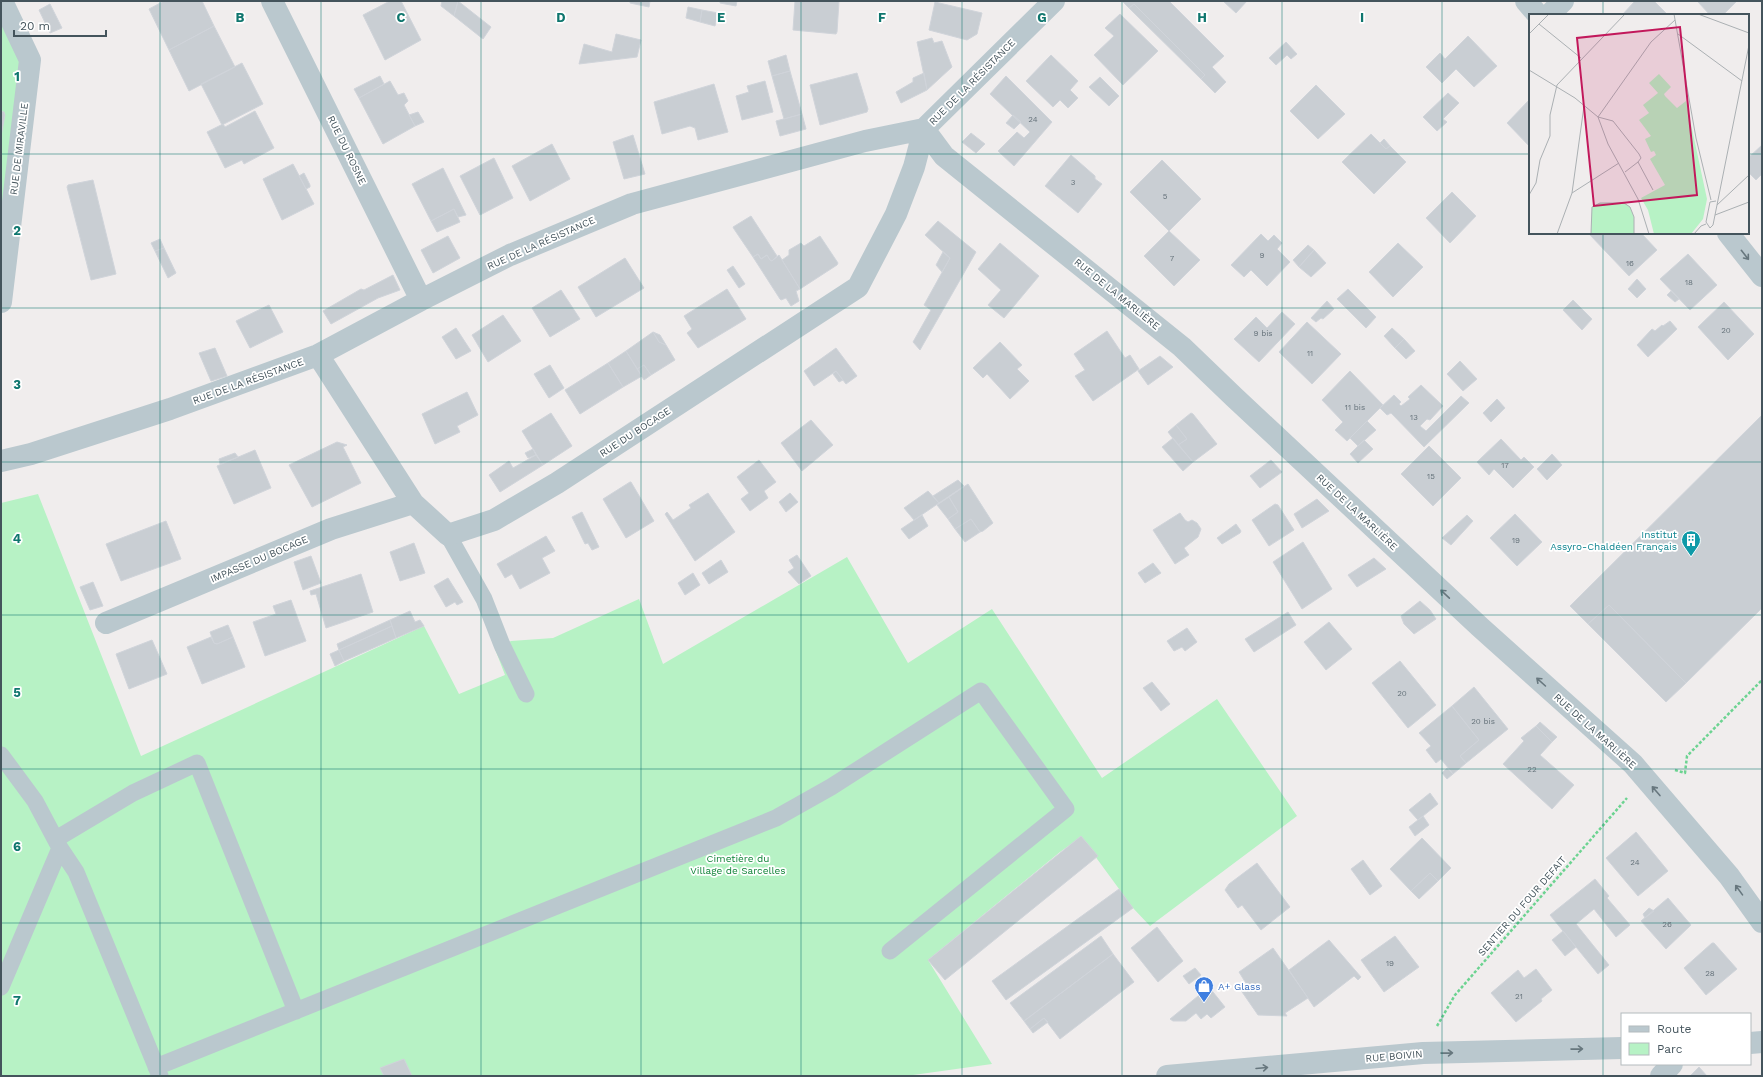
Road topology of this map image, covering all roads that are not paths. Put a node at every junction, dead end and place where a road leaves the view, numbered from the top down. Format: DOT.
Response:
graph roads {
  1 [pos="2,1"];
  2 [pos="272,1"];
  3 [pos="1526,1"];
  4 [pos="1563,1"];
  5 [pos="1050,2"];
  6 [pos="1537,14"];
  7 [pos="1550,14"];
  8 [pos="924,129"];
  9 [pos="1729,234"];
  10 [pos="1762,276"];
  11 [pos="421,300"];
  12 [pos="1,302"];
  13 [pos="318,355"];
  14 [pos="1,461"];
  15 [pos="413,503"];
  16 [pos="448,535"];
  17 [pos="106,622"];
  18 [pos="526,694"];
  19 [pos="1,755"];
  20 [pos="58,844"];
  21 [pos="1762,922"];
  22 [pos="890,951"];
  23 [pos="1,987"];
  24 [pos="296,1011"];
  25 [pos="1751,1042"];
  26 [pos="1762,1042"];
  27 [pos="1621,1048"];
  28 [pos="1671,1065"];
  29 [pos="158,1072"];
  30 [pos="1167,1076"];
  31 [pos="1661,1076"];
  1 -- 12 [label="street, RUE DE MIRAVILLE"];
  2 -- 11 [label="street, RUE DU ROSNE"];
  3 -- 6 [label="street"];
  4 -- 7 [label="street"];
  5 -- 8 [label="street, RUE DE LA RÉSISTANCE"];
  8 -- 11 [label="street, RUE DE LA RÉSISTANCE"];
  8 -- 16 [label="street, RUE DU BOCAGE"];
  21 -- 8 [label="street, RUE DE LA MARLIÈRE, one-way"];
  9 -- 10 [label="street, one-way"];
  11 -- 13 [label="street, RUE DE LA RÉSISTANCE"];
  13 -- 14 [label="street, RUE DE LA RÉSISTANCE"];
  13 -- 15 [label="street"];
  15 -- 16 [label="street"];
  15 -- 17 [label="street, IMPASSE DU BOCAGE"];
  16 -- 18 [label="lane"];
  19 -- 20 [label="lane"];
  20 -- 23 [label="lane"];
  20 -- 24 [label="lane"];
  20 -- 29 [label="lane"];
  22 -- 24 [label="lane"];
  24 -- 29 [label="lane"];
  25 -- 26 [label="street"];
  30 -- 27 [label="street, RUE BOIVIN, one-way"];
  28 -- 31 [label="street"];
}
